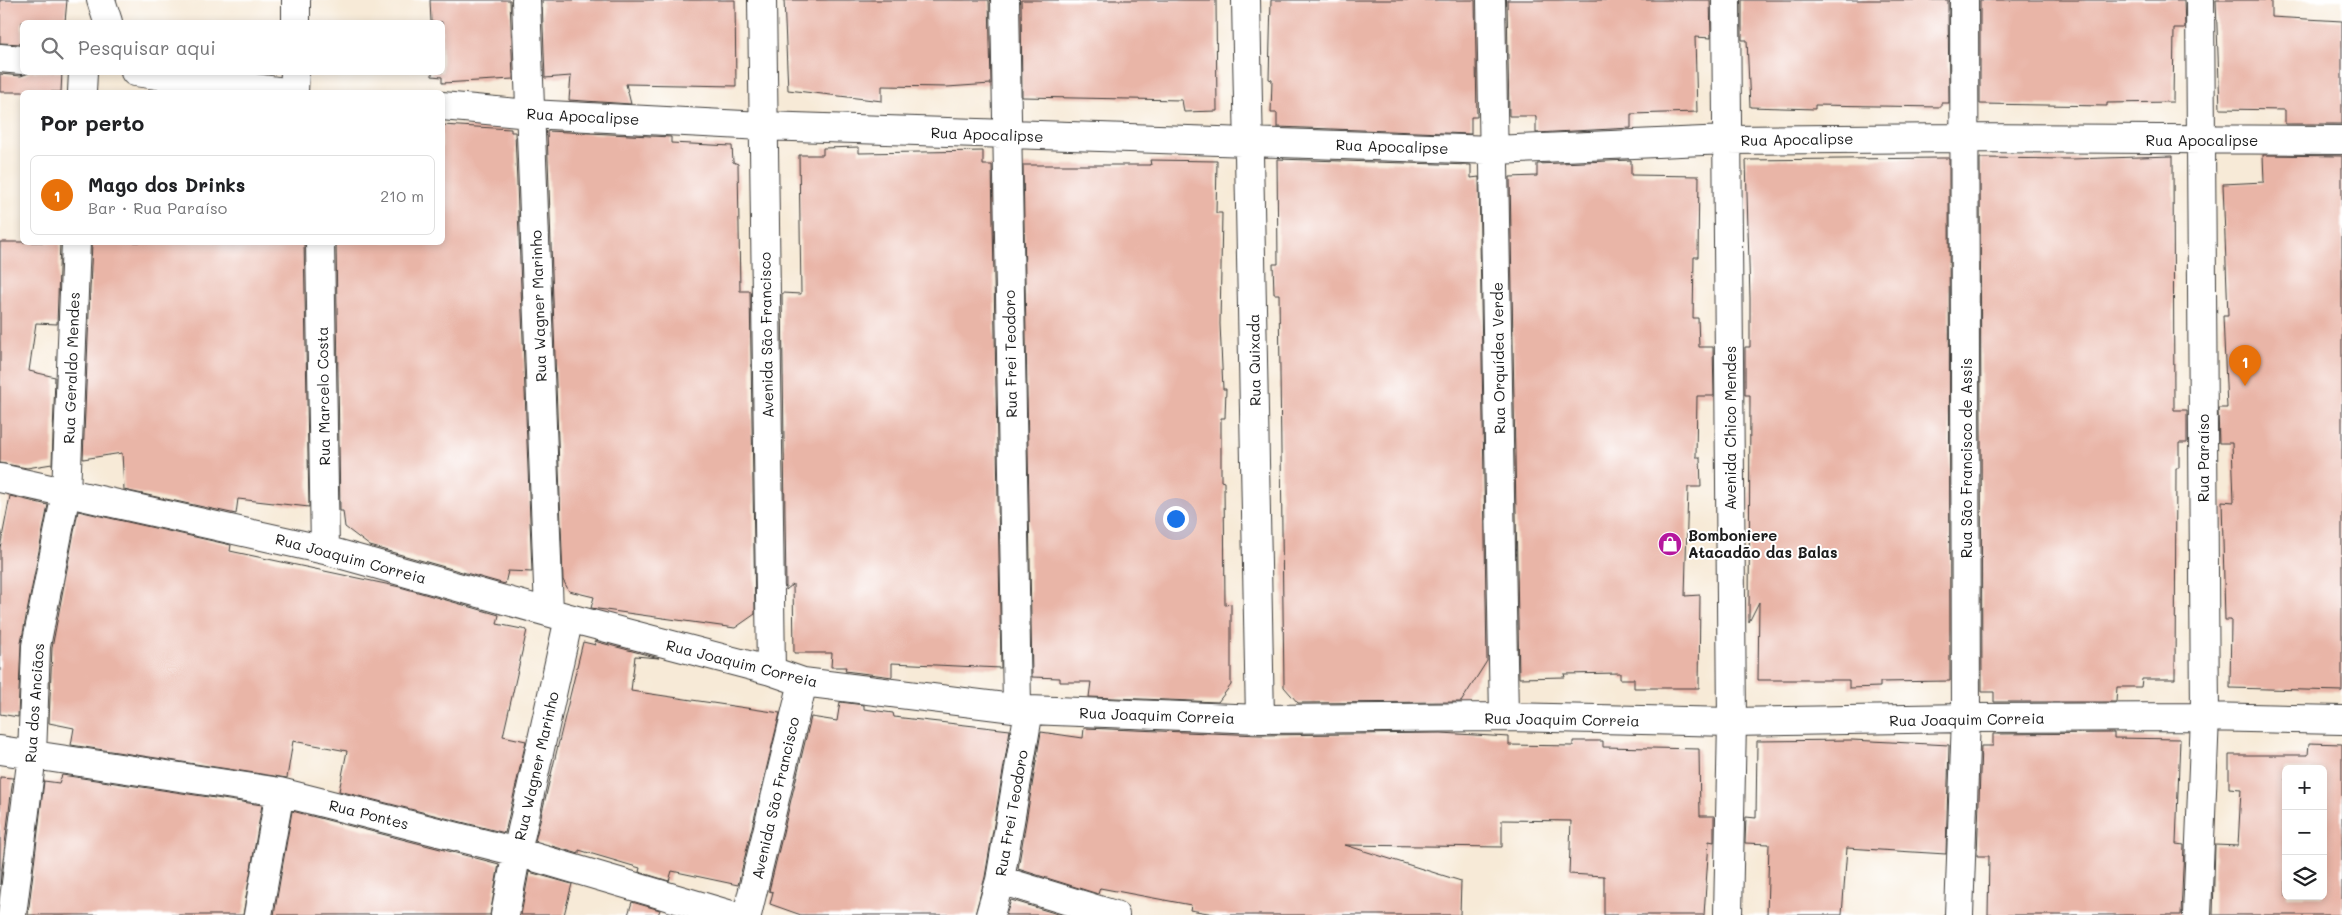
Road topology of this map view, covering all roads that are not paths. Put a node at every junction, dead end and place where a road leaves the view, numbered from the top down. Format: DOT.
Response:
graph roads {
  1 [pos="101,0"];
  2 [pos="296,0"];
  3 [pos="526,0"];
  4 [pos="762,0"];
  5 [pos="1005,0"];
  6 [pos="1246,0"];
  7 [pos="1491,0"];
  8 [pos="1726,0"];
  9 [pos="1964,0"];
  10 [pos="2200,0"];
  11 [pos="107,20"];
  12 [pos="296,20"];
  13 [pos="0,58"];
  14 [pos="20,60"];
  15 [pos="83,75"];
  16 [pos="158,75"];
  17 [pos="294,75"];
  18 [pos="82,90"];
  19 [pos="270,90"];
  20 [pos="294,90"];
  21 [pos="445,106"];
  22 [pos="530,114"];
  23 [pos="763,126"];
  24 [pos="1006,135"];
  25 [pos="1965,138"];
  26 [pos="1727,140"];
  27 [pos="2200,140"];
  28 [pos="2342,140"];
  29 [pos="1250,141"];
  30 [pos="1494,150"];
  31 [pos="76,245"];
  32 [pos="320,245"];
  33 [pos="0,478"];
  34 [pos="66,493"];
  35 [pos="325,550"];
  36 [pos="559,615"];
  37 [pos="771,671"];
  38 [pos="803,682"];
  39 [pos="1023,709"];
  40 [pos="1504,717"];
  41 [pos="2204,717"];
  42 [pos="1966,718"];
  43 [pos="1260,719"];
  44 [pos="2342,720"];
  45 [pos="1732,722"];
  46 [pos="0,750"];
  47 [pos="32,755"];
  48 [pos="280,792"];
  49 [pos="517,852"];
  50 [pos="1000,880"];
  51 [pos="12,915"];
  52 [pos="258,915"];
  53 [pos="505,915"];
  54 [pos="731,915"];
  55 [pos="747,915"];
  56 [pos="990,915"];
  57 [pos="1116,915"];
  58 [pos="1728,915"];
  59 [pos="1959,915"];
  60 [pos="2198,915"];
  1 -- 11 [label="street"];
  2 -- 12 [label="street"];
  3 -- 22 [label="street, Rua Wagner Marinho"];
  4 -- 23 [label="street, Avenida São Francisco"];
  5 -- 24 [label="street, Rua Frei Teodoro"];
  6 -- 29 [label="street, Rua Quixada"];
  7 -- 30 [label="street, Rua Orquídea Verde"];
  8 -- 26 [label="street, Avenida Chico Mendes"];
  9 -- 25 [label="street, Rua São Francisco de Assis"];
  10 -- 27 [label="street, Rua Paraíso"];
  13 -- 14 [label="street"];
  15 -- 18 [label="street"];
  16 -- 19 [label="street"];
  17 -- 20 [label="street"];
  21 -- 22 [label="street, Rua Apocalipse"];
  22 -- 23 [label="street, Rua Apocalipse"];
  22 -- 36 [label="street, Rua Wagner Marinho"];
  23 -- 24 [label="street, Rua Apocalipse"];
  23 -- 37 [label="street, Avenida São Francisco"];
  24 -- 29 [label="street, Rua Apocalipse"];
  24 -- 39 [label="street, Rua Frei Teodoro"];
  25 -- 26 [label="street, Rua Apocalipse"];
  25 -- 27 [label="street, Rua Apocalipse"];
  25 -- 42 [label="street, Rua São Francisco de Assis"];
  26 -- 30 [label="street, Rua Apocalipse"];
  26 -- 45 [label="street, Avenida Chico Mendes"];
  27 -- 28 [label="street, Rua Apocalipse"];
  27 -- 41 [label="street, Rua Paraíso"];
  29 -- 30 [label="street, Rua Apocalipse"];
  29 -- 43 [label="street, Rua Quixada"];
  30 -- 40 [label="street, Rua Orquídea Verde"];
  31 -- 34 [label="street, Rua Geraldo Mendes"];
  32 -- 35 [label="street, Rua Marcelo Costa"];
  33 -- 34 [label="street, Rua Joaquim Correia"];
  34 -- 35 [label="street, Rua Joaquim Correia"];
  34 -- 47 [label="street, Rua dos Anciãos"];
  35 -- 36 [label="street, Rua Joaquim Correia"];
  36 -- 37 [label="street, Rua Joaquim Correia"];
  36 -- 49 [label="street, Rua Wagner Marinho"];
  37 -- 38 [label="street, Rua Joaquim Correia"];
  38 -- 39 [label="street, Rua Joaquim Correia"];
  38 -- 55 [label="street, Avenida São Francisco"];
  39 -- 43 [label="street, Rua Joaquim Correia"];
  39 -- 50 [label="street, Rua Frei Teodoro"];
  40 -- 43 [label="street, Rua Joaquim Correia"];
  40 -- 45 [label="street, Rua Joaquim Correia"];
  41 -- 42 [label="street, Rua Joaquim Correia"];
  41 -- 44 [label="street, Rua Joaquim Correia"];
  41 -- 60 [label="street, Rua Paraíso"];
  42 -- 45 [label="street, Rua Joaquim Correia"];
  42 -- 59 [label="street, Rua São Francisco de Assis"];
  45 -- 58 [label="street, Avenida Chico Mendes"];
  46 -- 47 [label="street, Rua Pontes"];
  47 -- 48 [label="street, Rua Pontes"];
  47 -- 51 [label="street, Rua dos Anciãos"];
  48 -- 49 [label="street, Rua Pontes"];
  48 -- 52 [label="street"];
  49 -- 53 [label="street, Rua Wagner Marinho"];
  49 -- 54 [label="street, Rua Pontes"];
  50 -- 56 [label="street, Rua Frei Teodoro"];
  50 -- 57 [label="street"];
}
